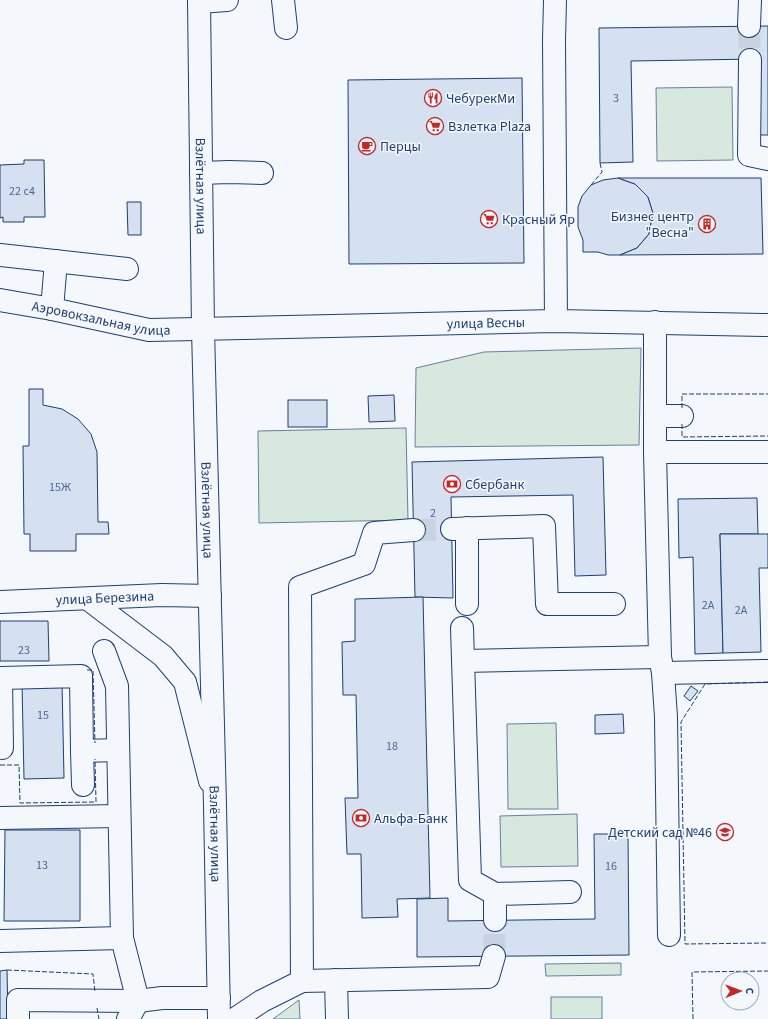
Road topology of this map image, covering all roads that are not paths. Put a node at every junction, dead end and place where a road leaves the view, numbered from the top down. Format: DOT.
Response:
graph roads {
  1 [pos="227,0"];
  2 [pos="283,0"];
  3 [pos="554,0"];
  4 [pos="750,0"];
  5 [pos="199,1"];
  6 [pos="749,26"];
  7 [pos="286,28"];
  8 [pos="750,60"];
  9 [pos="768,159"];
  10 [pos="200,173"];
  11 [pos="262,173"];
  12 [pos="0,255"];
  13 [pos="56,261"];
  14 [pos="127,269"];
  15 [pos="0,300"];
  16 [pos="52,309"];
  17 [pos="556,321"];
  18 [pos="655,322"];
  19 [pos="768,325"];
  20 [pos="203,329"];
  21 [pos="655,416"];
  22 [pos="682,416"];
  23 [pos="655,452"];
  24 [pos="768,452"];
  25 [pos="414,530"];
  26 [pos="210,596"];
  27 [pos="88,599"];
  28 [pos="0,602"];
  29 [pos="467,604"];
  30 [pos="614,604"];
  31 [pos="462,628"];
  32 [pos="104,651"];
  33 [pos="464,661"];
  34 [pos="661,665"];
  35 [pos="768,671"];
  36 [pos="2,748"];
  37 [pos="118,750"];
  38 [pos="82,751"];
  39 [pos="83,785"];
  40 [pos="216,804"];
  41 [pos="119,816"];
  42 [pos="0,818"];
  43 [pos="570,892"];
  44 [pos="495,894"];
  45 [pos="495,920"];
  46 [pos="0,923"];
  47 [pos="669,935"];
  48 [pos="122,938"];
  49 [pos="10,941"];
  50 [pos="494,956"];
  51 [pos="336,980"];
  52 [pos="302,981"];
  53 [pos="218,998"];
  54 [pos="133,1010"];
  55 [pos="18,1019"];
  56 [pos="219,1019"];
  57 [pos="235,1019"];
  58 [pos="337,1019"];
  1 -- 5 [label="street"];
  2 -- 7 [label="street"];
  3 -- 17 [label="street"];
  4 -- 6 [label="street"];
  5 -- 10 [label="street, Взлётная улица"];
  8 -- 9 [label="street"];
  10 -- 11 [label="street"];
  10 -- 20 [label="street, Взлётная улица"];
  12 -- 13 [label="street"];
  13 -- 14 [label="street"];
  13 -- 16 [label="street"];
  15 -- 16 [label="street, Аэровокзальная улица"];
  16 -- 20 [label="street, Аэровокзальная улица"];
  17 -- 18 [label="street, улица Весны"];
  17 -- 20 [label="street, улица Весны"];
  18 -- 19 [label="street, улица Весны"];
  18 -- 21 [label="street"];
  20 -- 26 [label="street, Взлётная улица"];
  21 -- 22 [label="street"];
  21 -- 23 [label="street"];
  23 -- 24 [label="street"];
  23 -- 34 [label="street"];
  25 -- 52 [label="street"];
  26 -- 27 [label="street, улица Березина"];
  26 -- 40 [label="street, Взлётная улица"];
  27 -- 28 [label="street, улица Березина"];
  27 -- 40 [label="street"];
  29 -- 30 [label="street"];
  31 -- 33 [label="street"];
  32 -- 37 [label="street"];
  33 -- 34 [label="street"];
  33 -- 44 [label="street"];
  34 -- 35 [label="street"];
  34 -- 47 [label="street"];
  36 -- 38 [label="street"];
  37 -- 38 [label="street"];
  37 -- 41 [label="street"];
  38 -- 39 [label="street"];
  40 -- 53 [label="street, Взлётная улица"];
  41 -- 42 [label="street"];
  41 -- 48 [label="street"];
  43 -- 44 [label="street"];
  44 -- 45 [label="street"];
  46 -- 49 [label="street"];
  48 -- 49 [label="street"];
  48 -- 54 [label="street"];
  50 -- 51 [label="street"];
  51 -- 52 [label="street"];
  51 -- 58 [label="street"];
  52 -- 57 [label="street"];
  53 -- 54 [label="street"];
  53 -- 56 [label="street, Взлётная улица"];
  54 -- 55 [label="street"];
}
